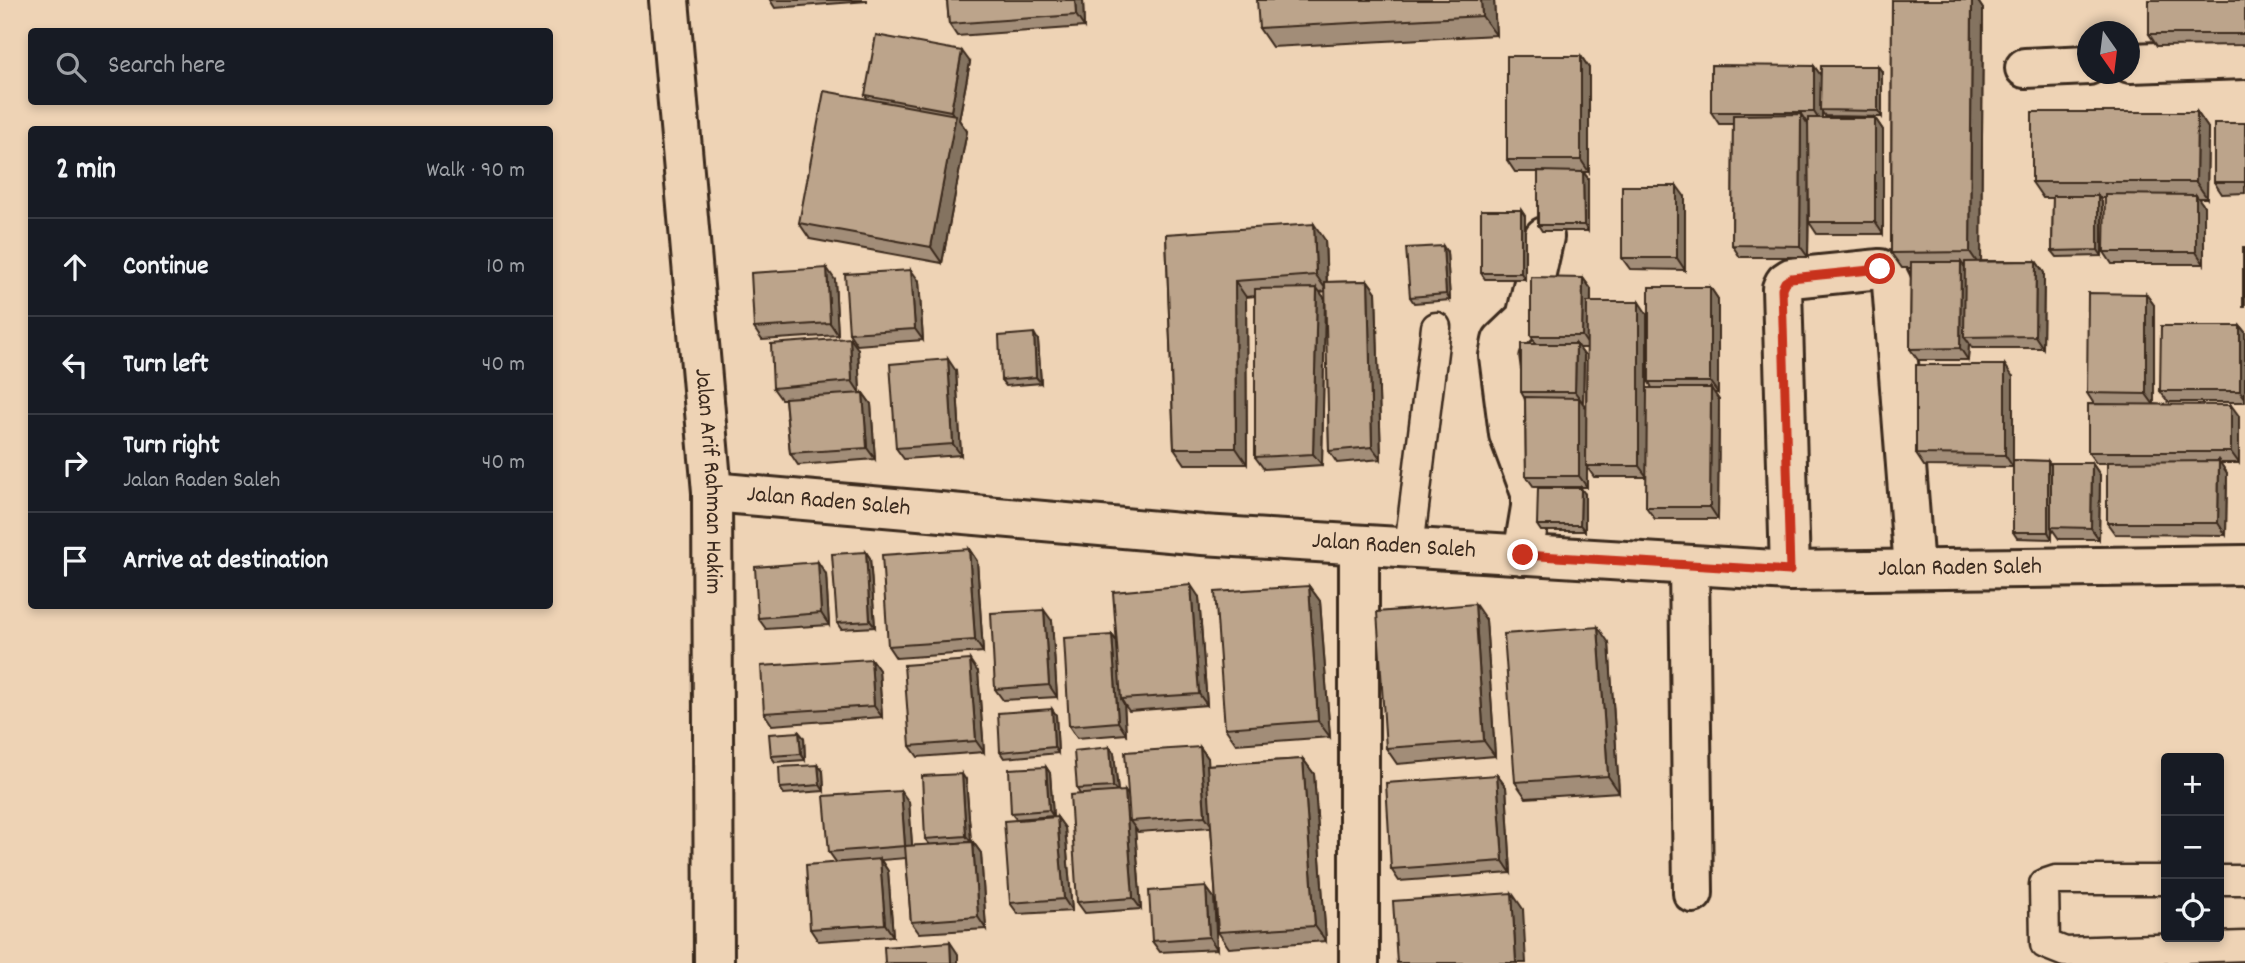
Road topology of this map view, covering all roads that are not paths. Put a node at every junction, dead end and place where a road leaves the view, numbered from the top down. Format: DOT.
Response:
graph roads {
  1 [pos="669,0"];
  2 [pos="2245,59"];
  3 [pos="2140,63"];
  4 [pos="2077,66"];
  5 [pos="2025,68"];
  6 [pos="1544,237"];
  7 [pos="1436,327"];
  8 [pos="712,492"];
  9 [pos="1359,546"];
  10 [pos="1409,548"];
  11 [pos="1523,555"];
  12 [pos="1689,565"];
  13 [pos="2245,565"];
  14 [pos="1913,569"];
  15 [pos="1790,571"];
  16 [pos="2161,880"];
  17 [pos="2224,880"];
  18 [pos="2245,880"];
  19 [pos="1693,893"];
  20 [pos="2245,946"];
  21 [pos="714,963"];
  22 [pos="1359,963"];
  1 -- 8 [label="street, Jalan Arif Rahman Hakim"];
  2 -- 3 [label="street"];
  4 -- 5 [label="street"];
  6 -- 11 [label="street"];
  7 -- 10 [label="lane"];
  8 -- 9 [label="street, Jalan Raden Saleh"];
  8 -- 21 [label="street, Jalan Arif Rahman Hakim"];
  9 -- 10 [label="street, Jalan Raden Saleh"];
  9 -- 22 [label="street"];
  10 -- 11 [label="street, Jalan Raden Saleh"];
  11 -- 12 [label="street, Jalan Raden Saleh"];
  12 -- 15 [label="street, Jalan Raden Saleh"];
  12 -- 19 [label="street"];
  13 -- 14 [label="street, Jalan Raden Saleh"];
  14 -- 15 [label="street, Jalan Raden Saleh"];
  14 -- 15 [label="street"];
  16 -- 20 [label="lane"];
  17 -- 18 [label="lane"];
}
